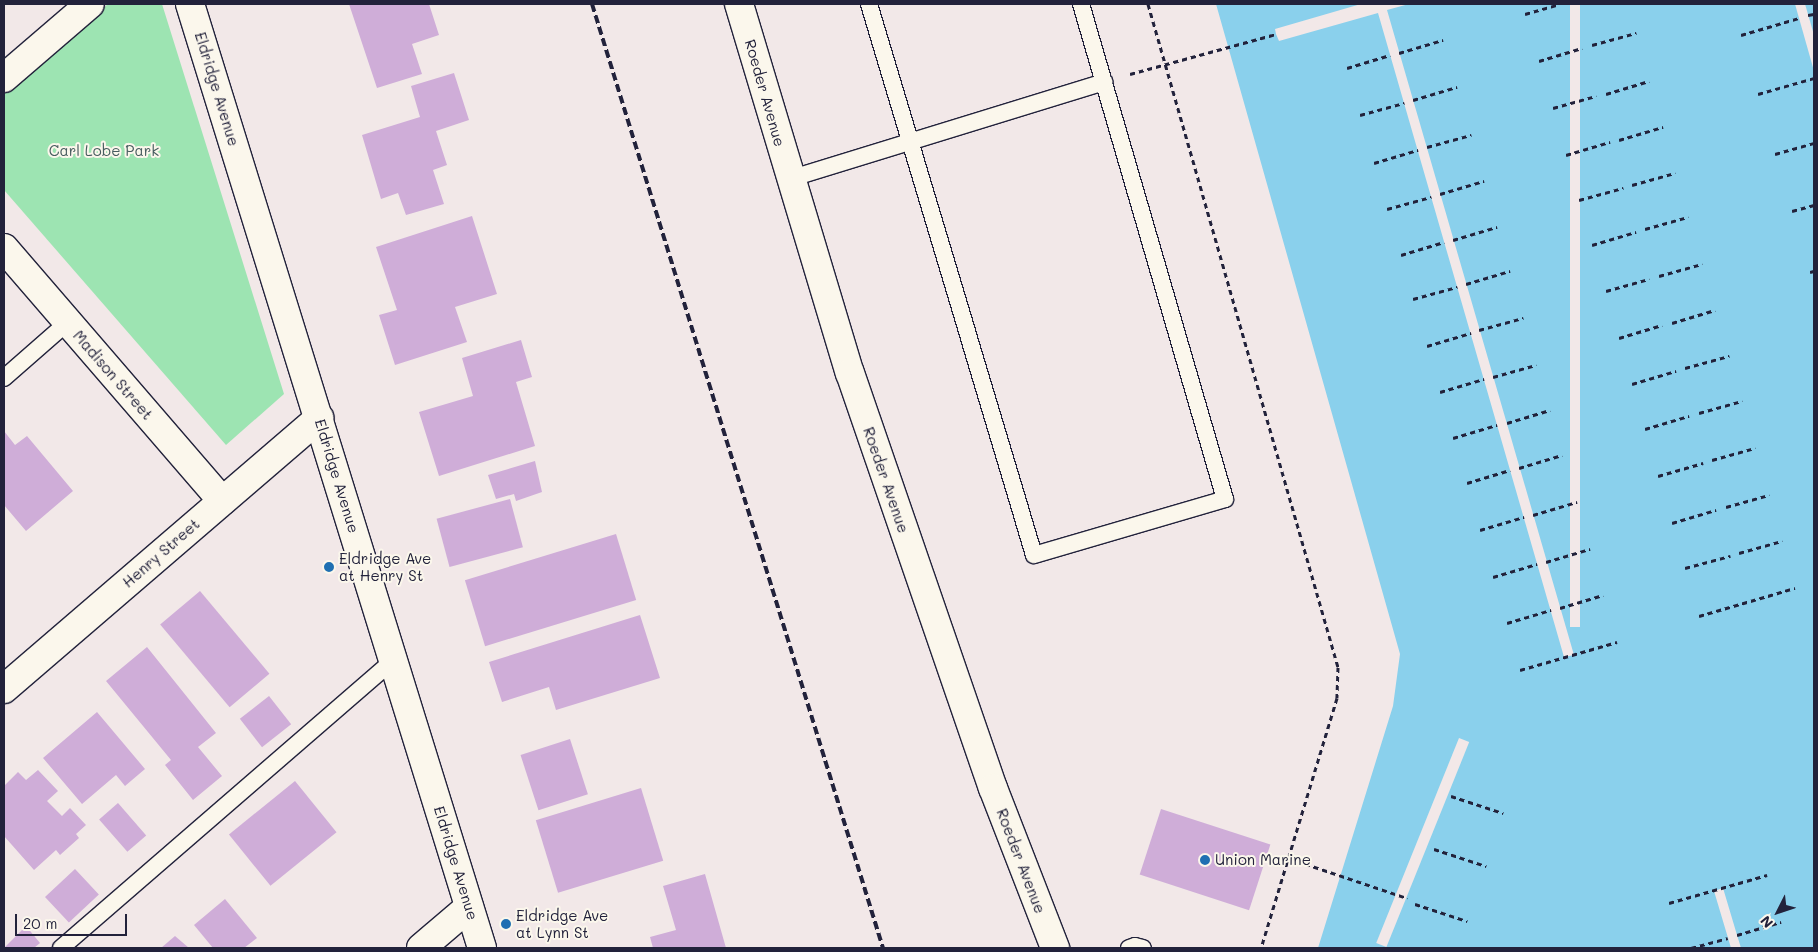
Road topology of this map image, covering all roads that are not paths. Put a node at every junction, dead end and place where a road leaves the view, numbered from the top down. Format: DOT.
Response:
graph roads {
  1 [pos="90,4"];
  2 [pos="190,4"];
  3 [pos="739,4"];
  4 [pos="869,4"];
  5 [pos="1082,4"];
  6 [pos="4,78"];
  7 [pos="1104,82"];
  8 [pos="910,141"];
  9 [pos="789,179"];
  10 [pos="4,248"];
  11 [pos="68,322"];
  12 [pos="4,378"];
  13 [pos="319,418"];
  14 [pos="222,501"];
  15 [pos="393,660"];
  16 [pos="4,689"];
  17 [pos="469,907"];
  18 [pos="61,948"];
  19 [pos="421,948"];
  20 [pos="482,948"];
  21 [pos="1055,948"];
  22 [pos="1129,948"];
  23 [pos="1143,948"];
  1 -- 6 [label="street"];
  2 -- 13 [label="street, Eldridge Avenue"];
  3 -- 9 [label="street, Roeder Avenue"];
  4 -- 8 [label="lane"];
  5 -- 7 [label="lane"];
  7 -- 8 [label="lane"];
  7 -- 8 [label="lane"];
  8 -- 9 [label="lane"];
  9 -- 21 [label="street, Roeder Avenue"];
  10 -- 11 [label="street, Madison Street"];
  11 -- 12 [label="lane"];
  11 -- 14 [label="street, Madison Street"];
  13 -- 14 [label="street, Henry Street"];
  13 -- 15 [label="street, Eldridge Avenue"];
  14 -- 16 [label="street, Henry Street"];
  15 -- 17 [label="street, Eldridge Avenue"];
  15 -- 18 [label="lane"];
  17 -- 19 [label="street"];
  17 -- 20 [label="street, Eldridge Avenue"];
  22 -- 23 [label="lane"];
}
